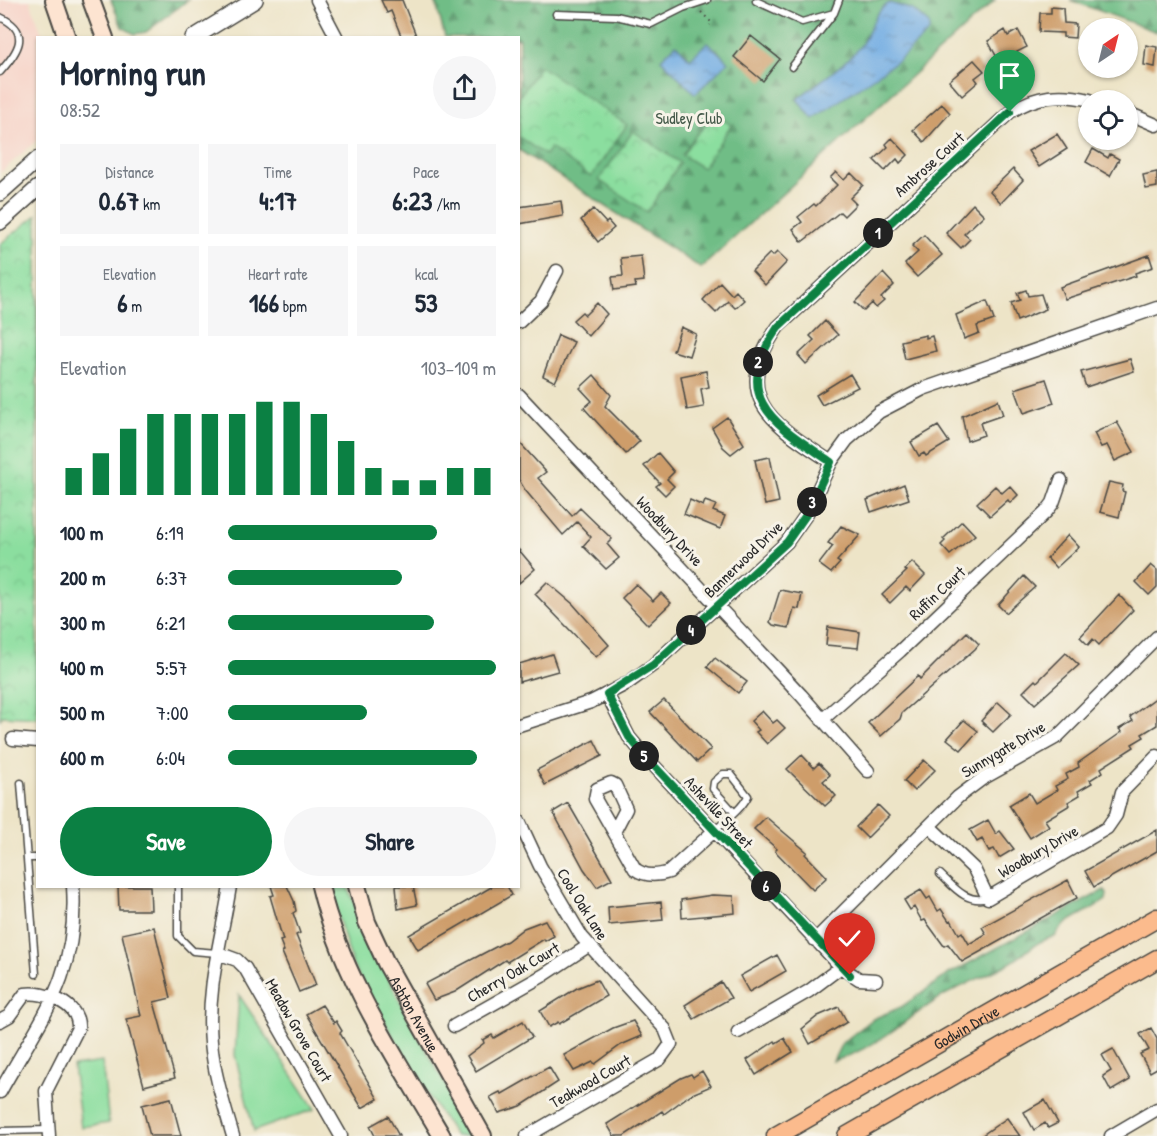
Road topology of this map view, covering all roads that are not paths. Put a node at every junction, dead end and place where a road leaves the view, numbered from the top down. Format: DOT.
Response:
graph roads {
  1 [pos="54,0"];
  2 [pos="91,0"];
  3 [pos="255,0"];
  4 [pos="317,0"];
  5 [pos="707,0"];
  6 [pos="763,0"];
  7 [pos="839,0"];
  8 [pos="834,13"];
  9 [pos="556,14"];
  10 [pos="0,17"];
  11 [pos="66,36"];
  12 [pos="104,36"];
  13 [pos="196,36"];
  14 [pos="336,36"];
  15 [pos="792,67"];
  16 [pos="0,72"];
  17 [pos="1078,98"];
  18 [pos="1138,117"];
  19 [pos="1155,125"];
  20 [pos="36,161"];
  21 [pos="36,190"];
  22 [pos="0,193"];
  23 [pos="0,222"];
  24 [pos="557,271"];
  25 [pos="1157,308"];
  26 [pos="520,321"];
  27 [pos="520,396"];
  28 [pos="831,462"];
  29 [pos="1061,480"];
  30 [pos="717,606"];
  31 [pos="1157,637"];
  32 [pos="607,694"];
  33 [pos="822,720"];
  34 [pos="520,725"];
  35 [pos="13,739"];
  36 [pos="36,741"];
  37 [pos="1157,756"];
  38 [pos="868,771"];
  39 [pos="21,783"];
  40 [pos="734,812"];
  41 [pos="928,826"];
  42 [pos="714,831"];
  43 [pos="614,832"];
  44 [pos="522,839"];
  45 [pos="27,858"];
  46 [pos="36,858"];
  47 [pos="940,873"];
  48 [pos="74,888"];
  49 [pos="178,888"];
  50 [pos="230,888"];
  51 [pos="321,888"];
  52 [pos="358,888"];
  53 [pos="988,898"];
  54 [pos="1157,918"];
  55 [pos="815,940"];
  56 [pos="588,946"];
  57 [pos="218,953"];
  58 [pos="1157,959"];
  59 [pos="841,967"];
  60 [pos="36,974"];
  61 [pos="876,980"];
  62 [pos="53,998"];
  63 [pos="0,1021"];
  64 [pos="454,1026"];
  65 [pos="738,1032"];
  66 [pos="667,1052"];
  67 [pos="0,1092"];
  68 [pos="1157,1109"];
  69 [pos="0,1131"];
  70 [pos="49,1133"];
  71 [pos="232,1136"];
  72 [pos="341,1136"];
  73 [pos="442,1136"];
  74 [pos="483,1136"];
  75 [pos="528,1136"];
  76 [pos="776,1136"];
  77 [pos="847,1136"];
  78 [pos="1111,1136"];
  1 -- 11 [label="main road"];
  2 -- 12 [label="main road"];
  3 -- 13 [label="street"];
  4 -- 14 [label="street"];
  5 -- 9 [label="lane"];
  6 -- 8 [label="lane"];
  7 -- 8 [label="lane"];
  8 -- 15 [label="lane"];
  10 -- 16 [label="lane"];
  17 -- 28 [label="street, Ambrose Court"];
  18 -- 19 [label="street"];
  20 -- 22 [label="street"];
  21 -- 23 [label="street"];
  24 -- 26 [label="street"];
  25 -- 28 [label="street, Bannerwood Drive"];
  27 -- 30 [label="street, Woodbury Drive"];
  28 -- 30 [label="street, Bannerwood Drive"];
  29 -- 33 [label="street, Ruffin Court"];
  30 -- 32 [label="street, Bannerwood Drive"];
  30 -- 33 [label="street, Woodbury Drive"];
  31 -- 41 [label="street, Sunnygate Drive"];
  32 -- 34 [label="street, Bannerwood Drive"];
  32 -- 42 [label="street, Asheville Street"];
  33 -- 38 [label="street, Woodbury Drive"];
  35 -- 36 [label="street"];
  37 -- 53 [label="street, Woodbury Drive"];
  39 -- 45 [label="lane"];
  40 -- 40 [label="lane"];
  40 -- 42 [label="lane"];
  41 -- 53 [label="street, Woodbury Drive"];
  41 -- 55 [label="street, Sunnygate Drive"];
  42 -- 43 [label="street"];
  42 -- 55 [label="street, Asheville Street"];
  44 -- 56 [label="street, Cool Oak Lane"];
  45 -- 46 [label="lane"];
  45 -- 60 [label="lane"];
  47 -- 53 [label="lane"];
  48 -- 62 [label="street"];
  49 -- 57 [label="lane"];
  50 -- 57 [label="street"];
  51 -- 73 [label="main road"];
  52 -- 74 [label="main road, Ashton Avenue"];
  54 -- 76 [label="main road, Godwin Drive"];
  55 -- 59 [label="street, Asheville Street"];
  56 -- 64 [label="street, Cherry Oak Court"];
  56 -- 66 [label="street, Cool Oak Lane"];
  57 -- 71 [label="street"];
  57 -- 72 [label="street, Meadow Grove Court"];
  58 -- 77 [label="main road"];
  59 -- 61 [label="street, Asheville Street"];
  59 -- 65 [label="street"];
  62 -- 63 [label="street"];
  62 -- 67 [label="street"];
  62 -- 70 [label="street"];
  66 -- 75 [label="street, Teakwood Court"];
  68 -- 78 [label="street"];
  69 -- 70 [label="lane"];
}
